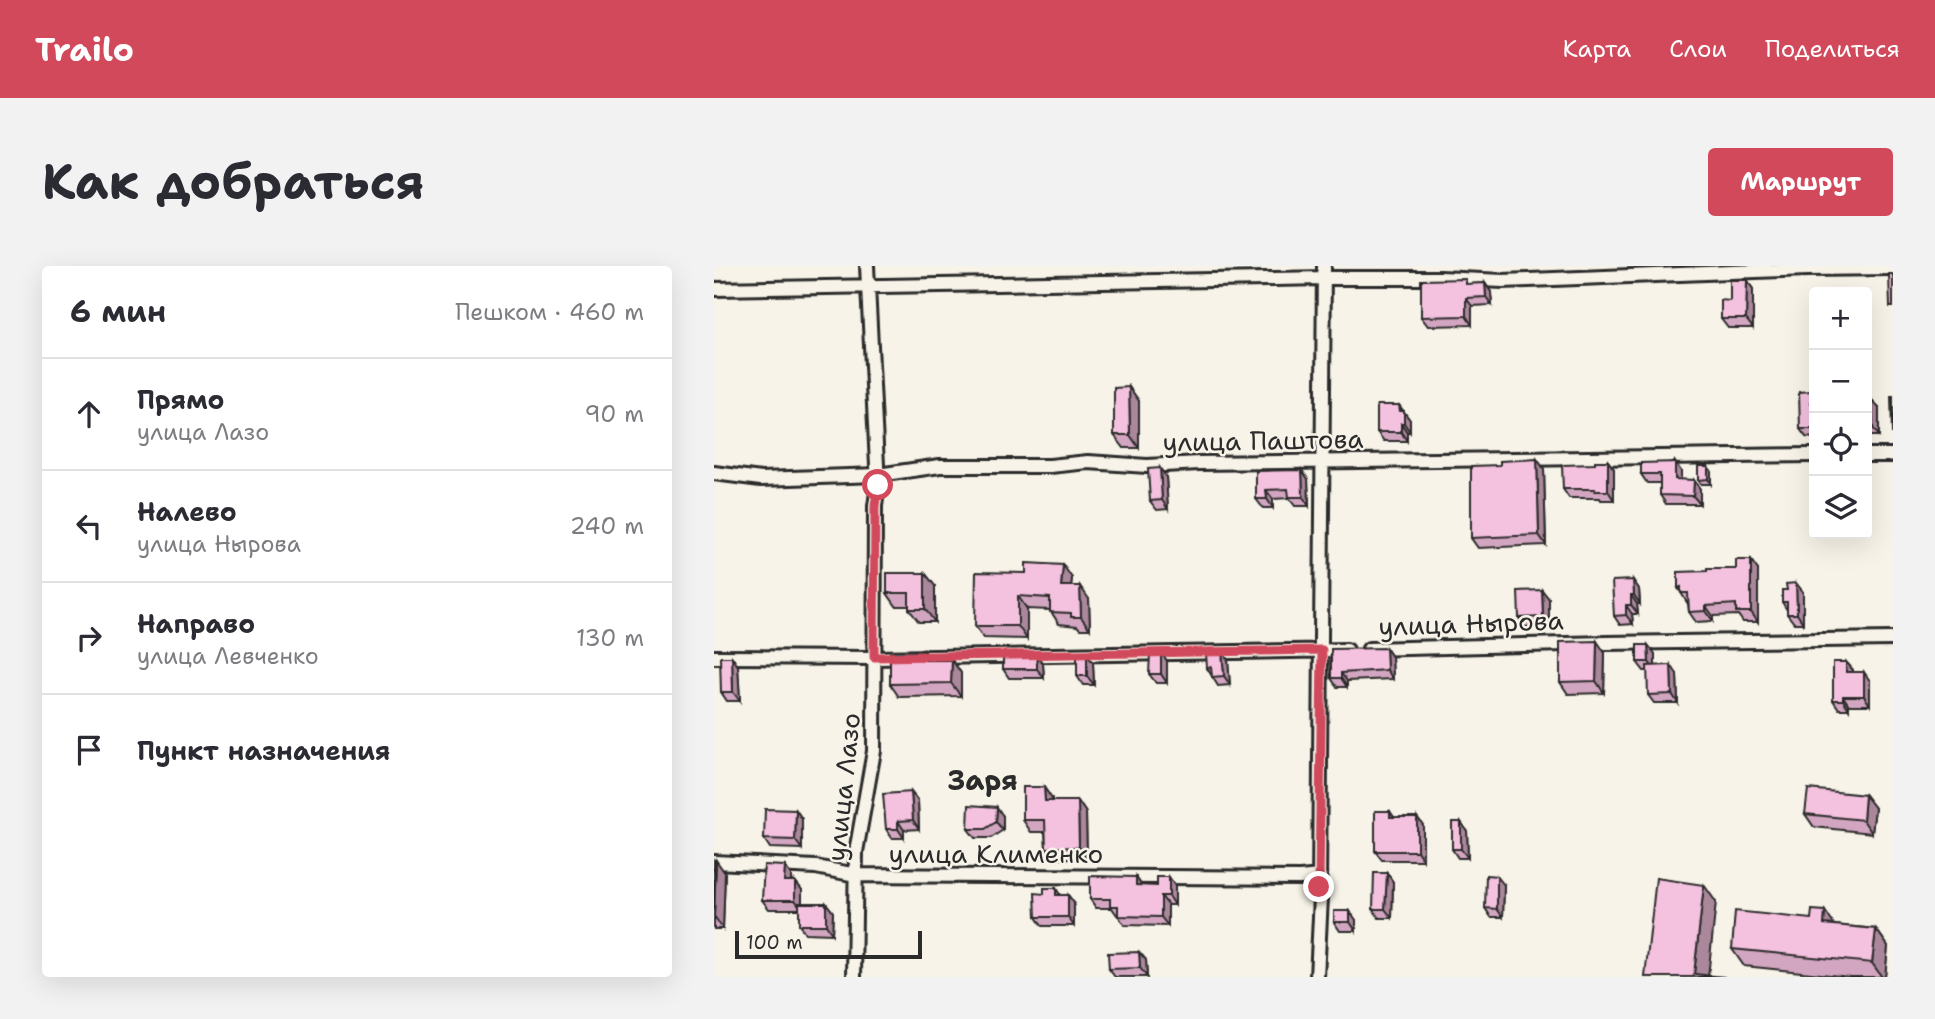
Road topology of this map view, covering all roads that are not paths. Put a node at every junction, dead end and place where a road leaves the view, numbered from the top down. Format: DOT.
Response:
graph roads {
  1 [pos="867,266"];
  2 [pos="1893,268"];
  3 [pos="1324,272"];
  4 [pos="868,288"];
  5 [pos="714,289"];
  6 [pos="1809,455"];
  7 [pos="1872,455"];
  8 [pos="1893,455"];
  9 [pos="1321,461"];
  10 [pos="714,473"];
  11 [pos="878,475"];
  12 [pos="1893,639"];
  13 [pos="1322,650"];
  14 [pos="714,657"];
  15 [pos="874,657"];
  16 [pos="714,862"];
  17 [pos="856,875"];
  18 [pos="1320,876"];
  19 [pos="854,977"];
  20 [pos="1317,977"];
  1 -- 4 [label="street, улица Лазо"];
  2 -- 3 [label="street"];
  3 -- 4 [label="street"];
  3 -- 9 [label="street"];
  4 -- 5 [label="street"];
  4 -- 11 [label="street, улица Лазо"];
  6 -- 9 [label="street, улица Паштова"];
  7 -- 8 [label="street"];
  9 -- 11 [label="street, улица Паштова"];
  9 -- 13 [label="street"];
  10 -- 11 [label="street, улица Паштова"];
  11 -- 15 [label="street, улица Лазо"];
  12 -- 13 [label="street, улица Нырова"];
  13 -- 15 [label="street, улица Нырова"];
  13 -- 18 [label="street"];
  14 -- 15 [label="street, улица Нырова"];
  15 -- 17 [label="street, улица Лазо"];
  16 -- 17 [label="street, улица Клименко"];
  17 -- 18 [label="street, улица Клименко"];
  17 -- 19 [label="street, улица Лазо"];
  18 -- 20 [label="street"];
}
